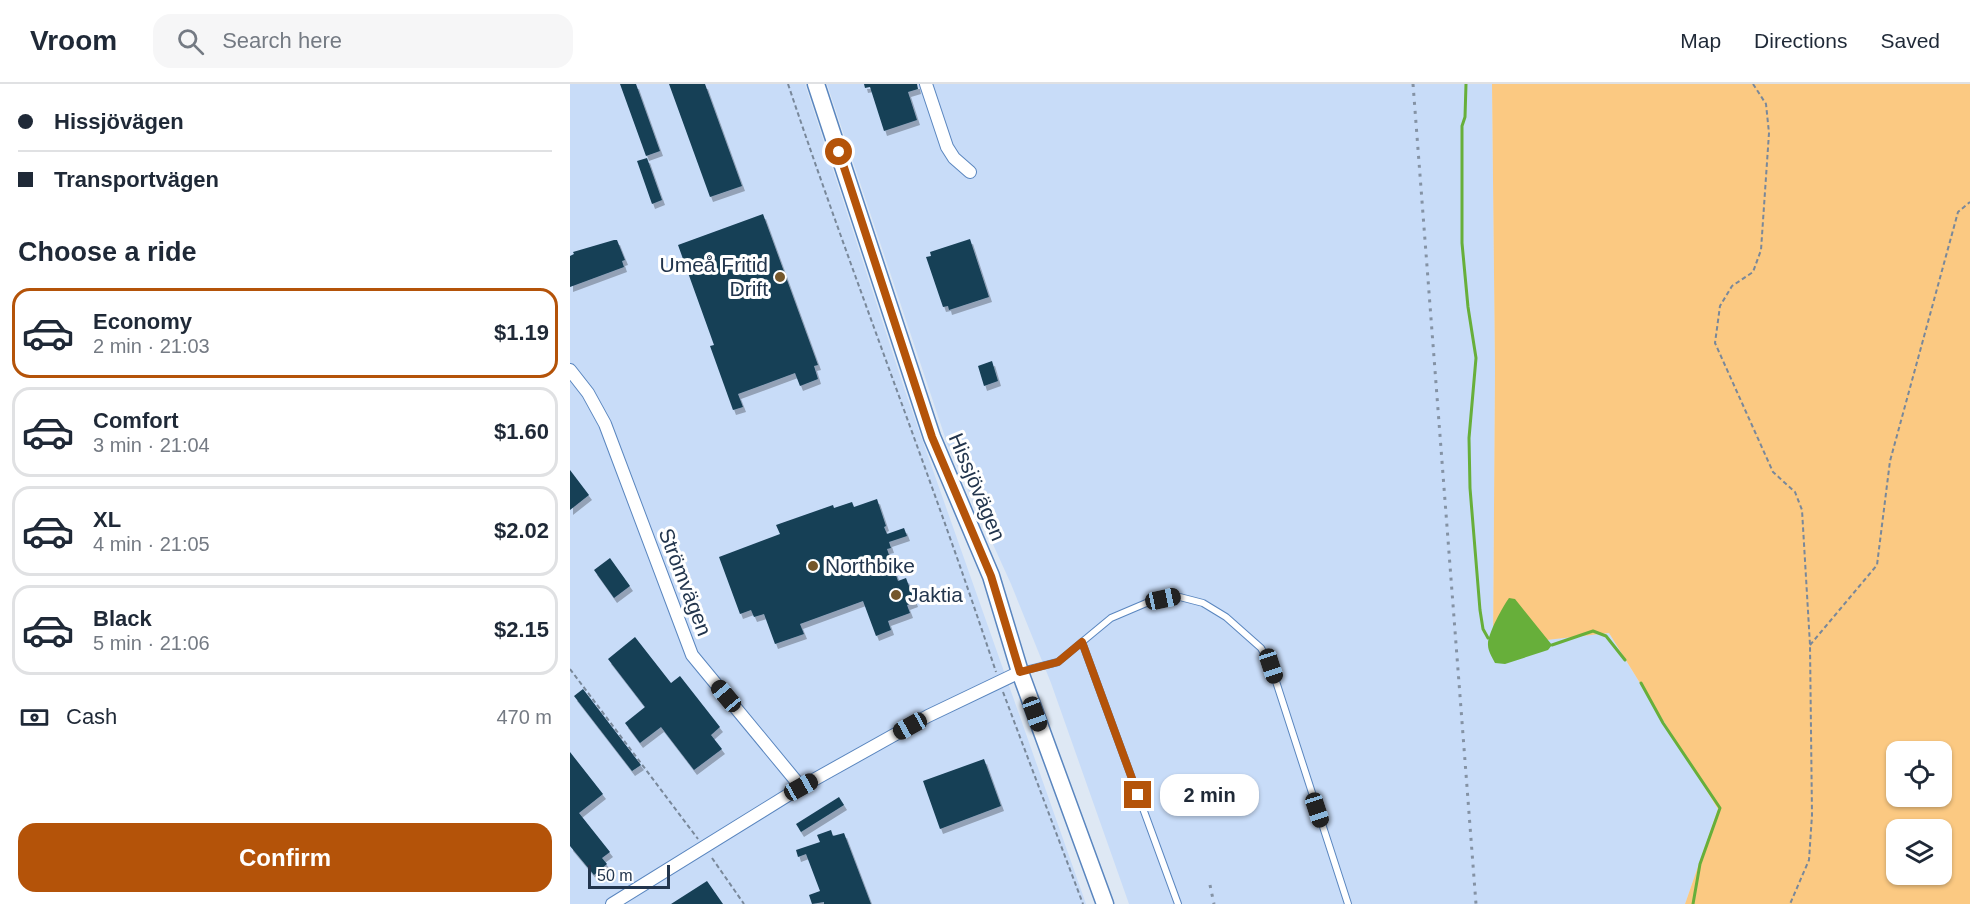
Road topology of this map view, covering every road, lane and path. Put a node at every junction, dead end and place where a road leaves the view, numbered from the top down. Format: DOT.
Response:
graph roads {
  1 [pos="788,84"];
  2 [pos="816,84"];
  3 [pos="926,84"];
  4 [pos="1753,84"];
  5 [pos="969,172"];
  6 [pos="1970,202"];
  7 [pos="570,370"];
  8 [pos="1082,642"];
  9 [pos="1810,645"];
  10 [pos="570,669"];
  11 [pos="1020,672"];
  12 [pos="999,681"];
  13 [pos="801,787"];
  14 [pos="700,842"];
  15 [pos="712,858"];
  16 [pos="612,904"];
  17 [pos="744,904"];
  18 [pos="1083,904"];
  19 [pos="1104,904"];
  20 [pos="1178,904"];
  21 [pos="1348,904"];
  22 [pos="1790,904"];
  1 -- 12 [label="path"];
  2 -- 11 [label="main road, Hissjövägen"];
  3 -- 5 [label="street"];
  4 -- 9 [label="path"];
  6 -- 9 [label="path"];
  7 -- 13 [label="street, Strömvägen"];
  8 -- 11 [label="lane"];
  8 -- 20 [label="lane"];
  8 -- 21 [label="lane"];
  9 -- 22 [label="path"];
  10 -- 14 [label="path"];
  11 -- 12 [label="street"];
  11 -- 19 [label="main road, Hissjövägen"];
  12 -- 13 [label="street"];
  12 -- 18 [label="path"];
  13 -- 16 [label="street"];
  15 -- 17 [label="path"];
}
